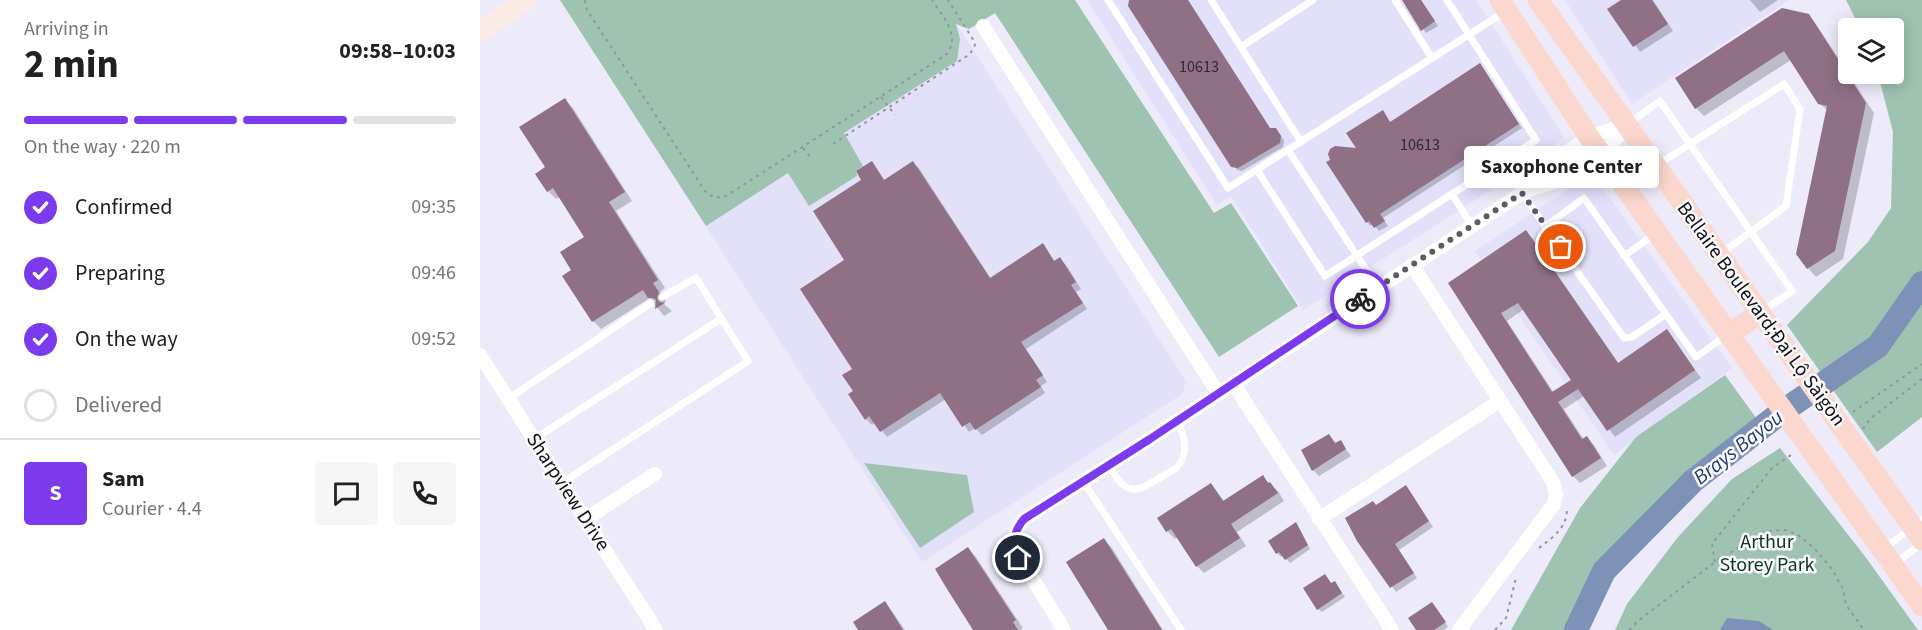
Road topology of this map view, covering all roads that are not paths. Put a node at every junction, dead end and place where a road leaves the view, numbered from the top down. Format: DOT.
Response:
graph roads {
  1 [pos="527,0"];
  2 [pos="1108,0"];
  3 [pos="1211,0"];
  4 [pos="1313,0"];
  5 [pos="1395,0"];
  6 [pos="1447,0"];
  7 [pos="1538,0"];
  8 [pos="1503,5"];
  9 [pos="983,26"];
  10 [pos="480,30"];
  11 [pos="1469,35"];
  12 [pos="1241,47"];
  13 [pos="1432,58"];
  14 [pos="1626,125"];
  15 [pos="1589,137"];
  16 [pos="1301,142"];
  17 [pos="1690,144"];
  18 [pos="1288,150"];
  19 [pos="1603,156"];
  20 [pos="1655,166"];
  21 [pos="1257,170"];
  22 [pos="1524,192"];
  23 [pos="1452,194"];
  24 [pos="1472,226"];
  25 [pos="1546,226"];
  26 [pos="1657,232"];
  27 [pos="1751,232"];
  28 [pos="1719,255"];
  29 [pos="1357,256"];
  30 [pos="1624,256"];
  31 [pos="1412,265"];
  32 [pos="1378,288"];
  33 [pos="662,297"];
  34 [pos="651,303"];
  35 [pos="1760,313"];
  36 [pos="1666,314"];
  37 [pos="722,319"];
  38 [pos="1729,334"];
  39 [pos="480,355"];
  40 [pos="1233,383"];
  41 [pos="1218,393"];
  42 [pos="508,399"];
  43 [pos="1500,401"];
  44 [pos="1176,421"];
  45 [pos="534,439"];
  46 [pos="1108,465"];
  47 [pos="655,474"];
  48 [pos="1083,481"];
  49 [pos="562,483"];
  50 [pos="586,519"];
  51 [pos="1319,519"];
  52 [pos="1920,532"];
  53 [pos="1887,558"];
  54 [pos="1922,606"];
  55 [pos="650,628"];
  56 [pos="1064,630"];
  57 [pos="1181,630"];
  58 [pos="1392,630"];
  59 [pos="1459,630"];
  1 -- 10 [label="main road"];
  2 -- 21 [label="lane"];
  3 -- 12 [label="lane"];
  4 -- 12 [label="lane"];
  5 -- 13 [label="lane"];
  6 -- 11 [label="lane"];
  7 -- 14 [label="main road, Bellaire Boulevard;Đại Lộ Sàigòn"];
  8 -- 11 [label="lane"];
  8 -- 15 [label="main road, Bellaire Boulevard;Đại Lộ Sàigòn"];
  9 -- 41 [label="street"];
  11 -- 13 [label="lane"];
  11 -- 23 [label="lane"];
  12 -- 16 [label="lane"];
  13 -- 16 [label="lane"];
  14 -- 15 [label="street"];
  14 -- 17 [label="lane"];
  14 -- 19 [label="street"];
  14 -- 20 [label="main road, Bellaire Boulevard;Đại Lộ Sàigòn"];
  15 -- 19 [label="main road, Bellaire Boulevard;Đại Lộ Sàigòn"];
  15 -- 22 [label="street"];
  16 -- 18 [label="lane"];
  17 -- 20 [label="lane"];
  17 -- 27 [label="lane"];
  17 -- 27 [label="lane"];
  18 -- 21 [label="lane"];
  18 -- 29 [label="lane"];
  19 -- 22 [label="street"];
  19 -- 26 [label="main road, Bellaire Boulevard;Đại Lộ Sàigòn"];
  20 -- 28 [label="main road, Bellaire Boulevard;Đại Lộ Sàigòn"];
  21 -- 29 [label="lane"];
  22 -- 24 [label="street"];
  22 -- 25 [label="lane"];
  23 -- 24 [label="lane"];
  23 -- 29 [label="lane"];
  24 -- 31 [label="street"];
  25 -- 30 [label="lane"];
  25 -- 36 [label="lane"];
  26 -- 30 [label="lane"];
  26 -- 38 [label="main road, Bellaire Boulevard;Đại Lộ Sàigòn"];
  27 -- 28 [label="lane"];
  27 -- 35 [label="lane"];
  28 -- 35 [label="main road, Bellaire Boulevard;Đại Lộ Sàigòn"];
  29 -- 32 [label="lane"];
  30 -- 36 [label="lane"];
  31 -- 32 [label="street"];
  31 -- 43 [label="street"];
  32 -- 40 [label="street"];
  33 -- 37 [label="lane"];
  34 -- 42 [label="lane"];
  35 -- 38 [label="main road"];
  35 -- 52 [label="main road, Bellaire Boulevard;Đại Lộ Sàigòn"];
  36 -- 38 [label="lane"];
  37 -- 45 [label="lane"];
  37 -- 49 [label="lane"];
  38 -- 53 [label="main road, Bellaire Boulevard;Đại Lộ Sàigòn"];
  39 -- 42 [label="street, Sharpview Drive"];
  40 -- 41 [label="street"];
  40 -- 51 [label="street"];
  41 -- 44 [label="street"];
  42 -- 45 [label="street, Sharpview Drive"];
  43 -- 51 [label="street"];
  43 -- 59 [label="street"];
  44 -- 46 [label="street"];
  44 -- 46 [label="lane"];
  45 -- 49 [label="street, Sharpview Drive"];
  46 -- 48 [label="street"];
  47 -- 50 [label="street"];
  48 -- 56 [label="street"];
  48 -- 57 [label="lane"];
  49 -- 50 [label="street, Sharpview Drive"];
  50 -- 55 [label="street, Sharpview Drive"];
  51 -- 58 [label="street"];
  52 -- 53 [label="lane"];
  52 -- 53 [label="lane"];
  53 -- 54 [label="main road, Bellaire Boulevard;Đại Lộ Sàigòn"];
}
